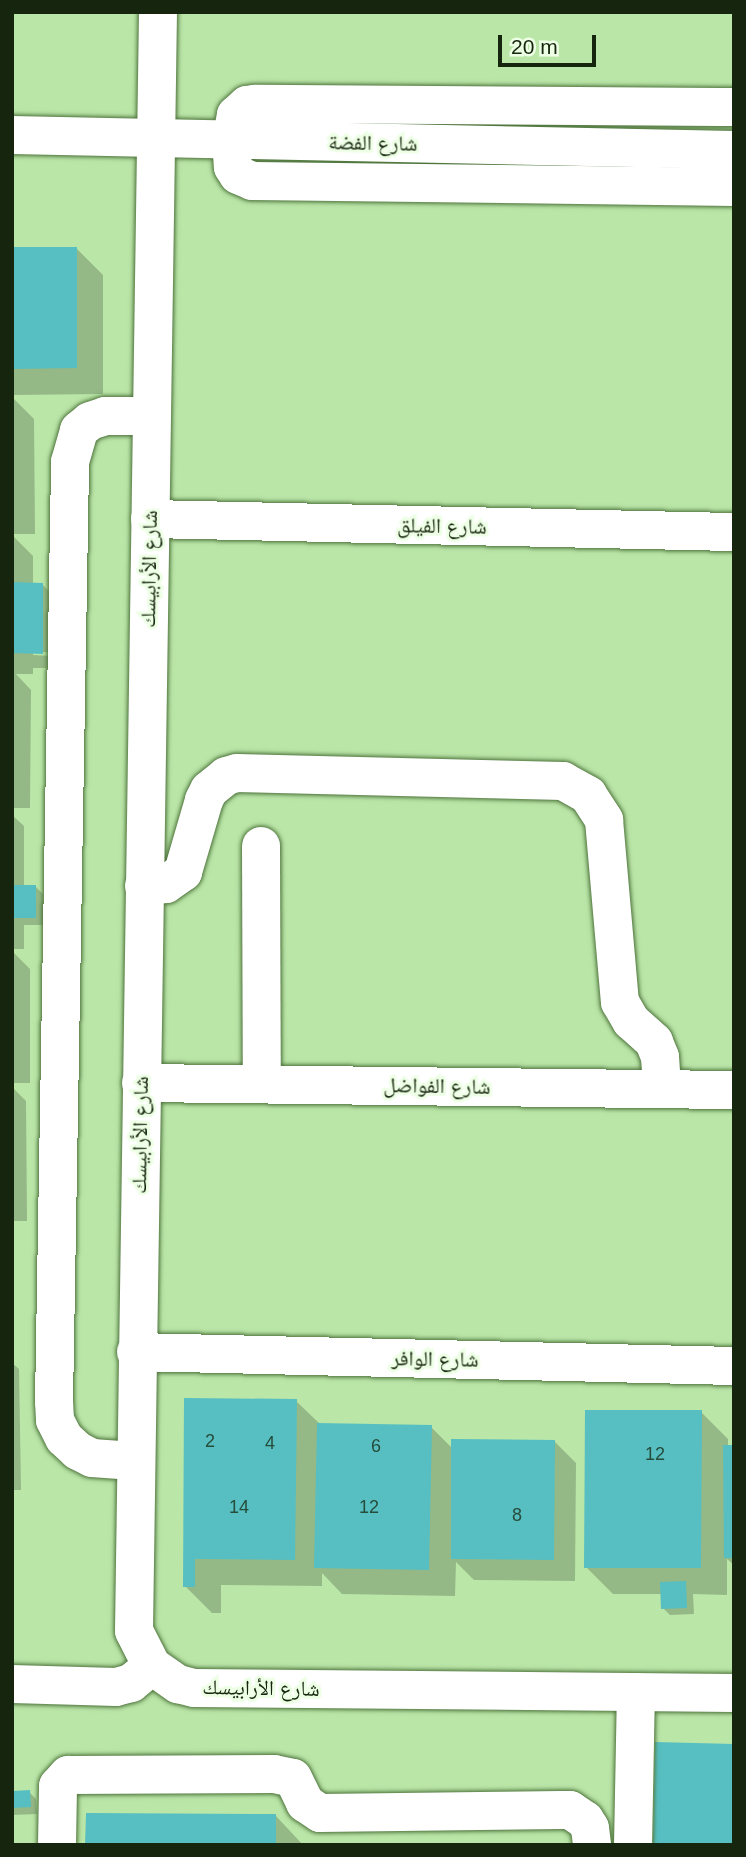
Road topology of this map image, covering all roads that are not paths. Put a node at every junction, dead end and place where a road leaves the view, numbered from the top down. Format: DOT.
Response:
graph roads {
  1 [pos="158,12"];
  2 [pos="734,107"];
  3 [pos="12,135"];
  4 [pos="156,138"];
  5 [pos="231,140"];
  6 [pos="734,150"];
  7 [pos="734,187"];
  8 [pos="151,416"];
  9 [pos="149,519"];
  10 [pos="734,532"];
  11 [pos="261,846"];
  12 [pos="144,886"];
  13 [pos="141,1083"];
  14 [pos="262,1084"];
  15 [pos="662,1089"];
  16 [pos="734,1090"];
  17 [pos="136,1352"];
  18 [pos="734,1366"];
  19 [pos="134,1461"];
  20 [pos="152,1666"];
  21 [pos="12,1684"];
  22 [pos="636,1692"];
  23 [pos="734,1693"];
  24 [pos="57,1845"];
  25 [pos="592,1845"];
  26 [pos="633,1845"];
  1 -- 4 [label="street, شارع الأرابيسك"];
  2 -- 5 [label="street"];
  3 -- 4 [label="street, شارع الفضة"];
  4 -- 5 [label="street, شارع الفضة"];
  4 -- 8 [label="street, شارع الأرابيسك"];
  5 -- 6 [label="street, شارع الفضة"];
  5 -- 7 [label="street"];
  8 -- 9 [label="street, شارع الأرابيسك"];
  8 -- 19 [label="street"];
  9 -- 10 [label="street, شارع الفيلق"];
  9 -- 12 [label="street, شارع الأرابيسك"];
  11 -- 14 [label="street"];
  12 -- 13 [label="street, شارع الأرابيسك"];
  12 -- 15 [label="street"];
  13 -- 14 [label="street, شارع الفواضل"];
  13 -- 17 [label="street, شارع الأرابيسك"];
  14 -- 15 [label="street, شارع الفواضل"];
  15 -- 16 [label="street, شارع الفواضل"];
  17 -- 18 [label="street, شارع الوافر"];
  17 -- 19 [label="street, شارع الأرابيسك"];
  19 -- 20 [label="street, شارع الأرابيسك"];
  20 -- 21 [label="street"];
  20 -- 22 [label="street, شارع الأرابيسك"];
  22 -- 23 [label="street, شارع الأرابيسك"];
  22 -- 26 [label="street"];
  24 -- 25 [label="street"];
}
